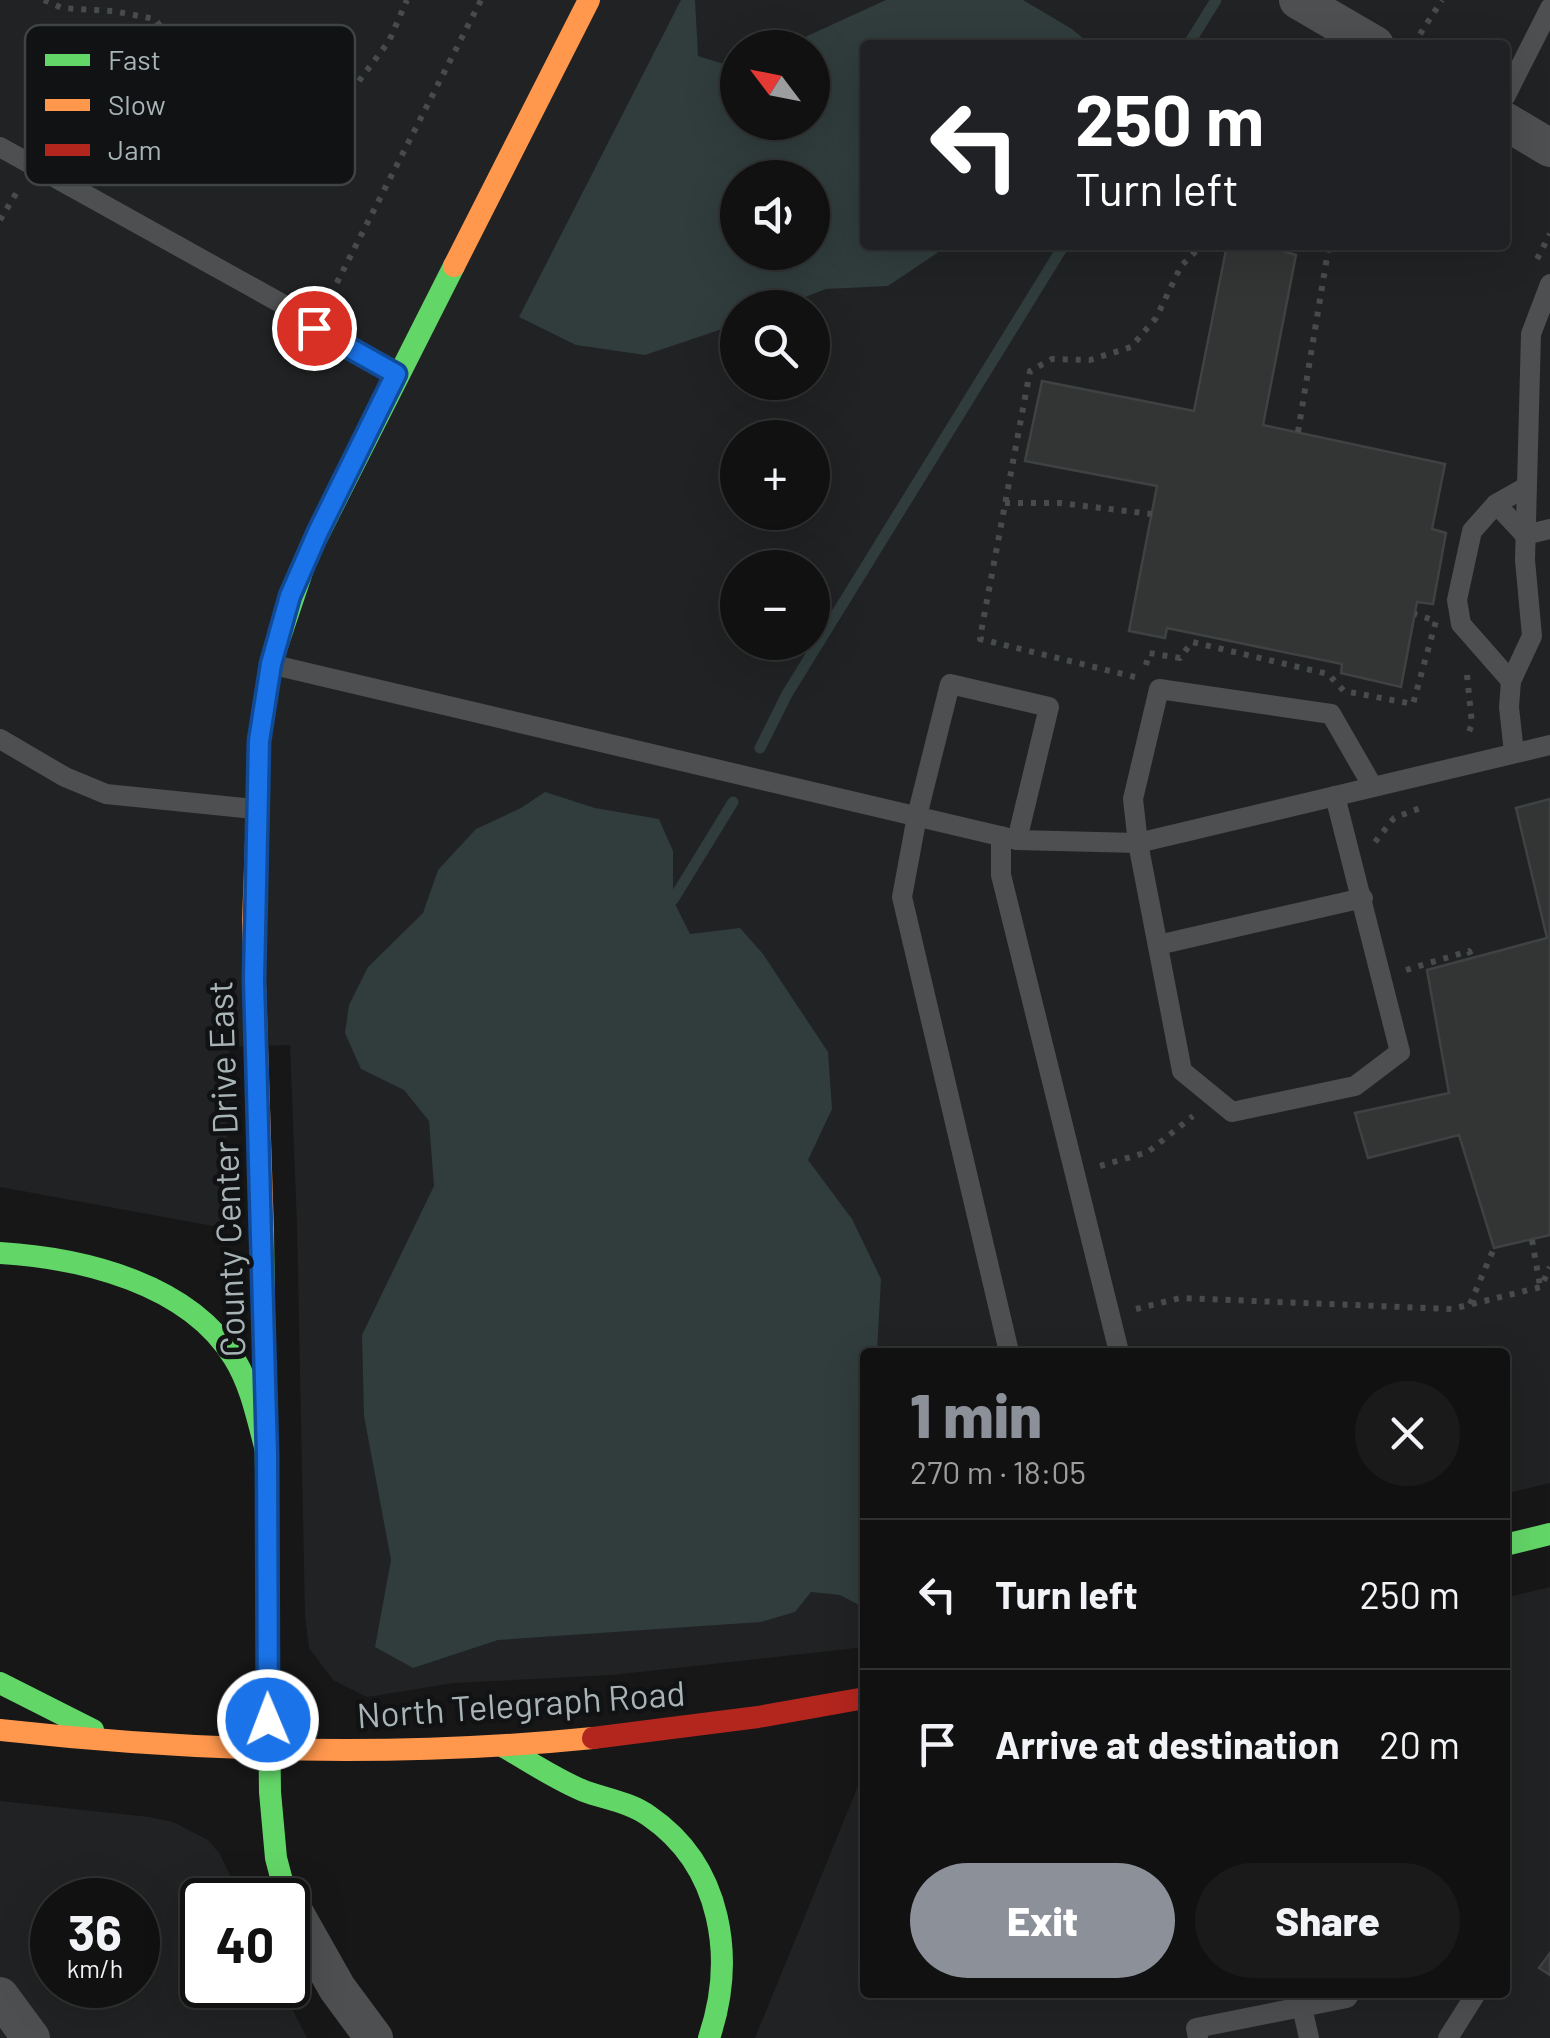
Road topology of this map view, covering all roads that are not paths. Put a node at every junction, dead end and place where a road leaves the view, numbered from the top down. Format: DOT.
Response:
graph roads {
  1 [pos="590,0"];
  2 [pos="1550,3"];
  3 [pos="1313,4"];
  4 [pos="1367,40"];
  5 [pos="1510,87"];
  6 [pos="1510,124"];
  7 [pos="0,147"];
  8 [pos="1550,148"];
  9 [pos="25,161"];
  10 [pos="68,185"];
  11 [pos="1550,284"];
  12 [pos="396,374"];
  13 [pos="1526,488"];
  14 [pos="1496,504"];
  15 [pos="1550,530"];
  16 [pos="1525,534"];
  17 [pos="271,664"];
  18 [pos="1511,681"];
  19 [pos="0,740"];
  20 [pos="1550,744"];
  21 [pos="1514,753"];
  22 [pos="1373,786"];
  23 [pos="1335,796"];
  24 [pos="255,809"];
  25 [pos="917,816"];
  26 [pos="1009,838"];
  27 [pos="1138,842"];
  28 [pos="1363,898"];
  29 [pos="1158,945"];
  30 [pos="0,1253"];
  31 [pos="1008,1348"];
  32 [pos="1119,1348"];
  33 [pos="267,1454"];
  34 [pos="1550,1534"];
  35 [pos="1510,1544"];
  36 [pos="0,1683"];
  37 [pos="860,1699"];
  38 [pos="0,1730"];
  39 [pos="118,1743"];
  40 [pos="502,1746"];
  41 [pos="269,1751"];
  42 [pos="282,1878"];
  43 [pos="310,1940"];
  44 [pos="0,1996"];
  45 [pos="1348,1998"];
  46 [pos="1473,1998"];
  47 [pos="1302,2007"];
  48 [pos="31,2038"];
  49 [pos="374,2038"];
  50 [pos="708,2038"];
  51 [pos="1198,2038"];
  52 [pos="1309,2038"];
  53 [pos="1448,2038"];
  1 -- 12 [label="street, County Center Drive East"];
  2 -- 5 [label="lane"];
  3 -- 4 [label="street"];
  6 -- 8 [label="street"];
  7 -- 9 [label="lane"];
  10 -- 12 [label="lane"];
  11 -- 13 [label="lane"];
  12 -- 17 [label="street, County Center Drive East"];
  13 -- 14 [label="lane"];
  13 -- 16 [label="lane"];
  14 -- 16 [label="lane"];
  14 -- 18 [label="lane"];
  15 -- 16 [label="lane"];
  16 -- 18 [label="lane"];
  17 -- 24 [label="street, County Center Drive East"];
  17 -- 25 [label="lane"];
  18 -- 21 [label="lane"];
  19 -- 24 [label="lane"];
  20 -- 21 [label="lane"];
  21 -- 22 [label="lane"];
  22 -- 23 [label="lane"];
  22 -- 27 [label="lane"];
  23 -- 27 [label="lane"];
  23 -- 28 [label="lane"];
  24 -- 33 [label="street, County Center Drive East"];
  25 -- 26 [label="lane"];
  25 -- 26 [label="lane"];
  25 -- 31 [label="lane"];
  26 -- 27 [label="lane"];
  26 -- 32 [label="lane"];
  27 -- 29 [label="lane"];
  28 -- 29 [label="lane"];
  28 -- 29 [label="lane"];
  30 -- 33 [label="street"];
  33 -- 41 [label="street, County Center Drive East"];
  34 -- 35 [label="street"];
  36 -- 39 [label="street"];
  37 -- 40 [label="street, North Telegraph Road"];
  38 -- 39 [label="street, North Telegraph Road"];
  39 -- 41 [label="street, North Telegraph Road"];
  40 -- 41 [label="street, North Telegraph Road"];
  40 -- 50 [label="street"];
  41 -- 42 [label="street, County Center Drive East"];
  43 -- 49 [label="street"];
  44 -- 48 [label="street"];
  45 -- 47 [label="lane"];
  46 -- 53 [label="lane"];
  47 -- 51 [label="lane"];
  47 -- 52 [label="lane"];
}
